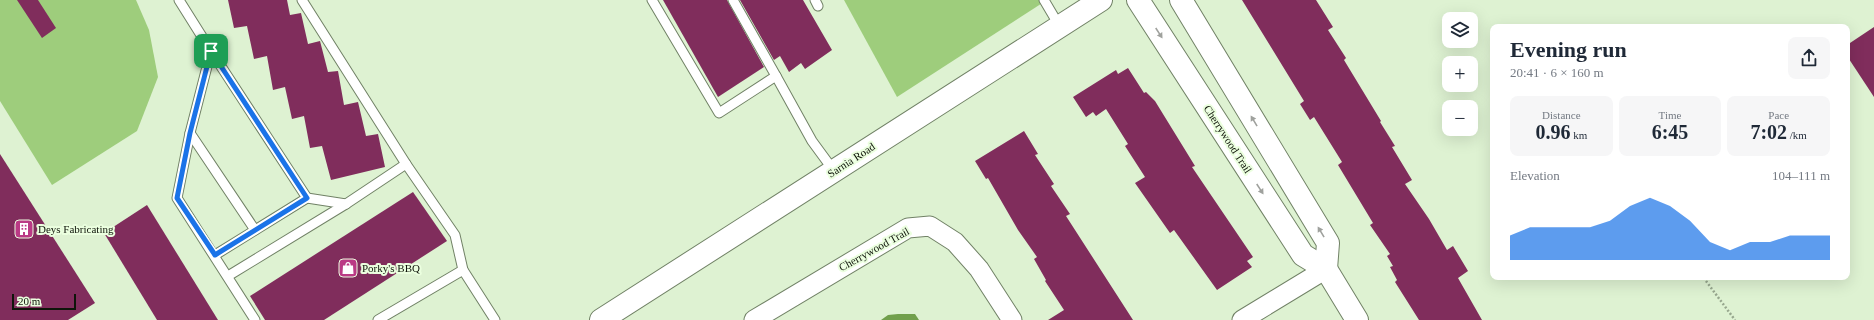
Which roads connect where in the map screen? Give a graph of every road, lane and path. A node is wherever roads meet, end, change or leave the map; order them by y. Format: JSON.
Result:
{"nodes":[{"id":1,"x":179,"y":0,"type":"edge"},
{"id":2,"x":302,"y":0,"type":"edge"},
{"id":3,"x":652,"y":0,"type":"edge"},
{"id":4,"x":733,"y":0,"type":"edge"},
{"id":5,"x":1044,"y":0,"type":"edge"},
{"id":6,"x":1102,"y":0,"type":"edge"},
{"id":7,"x":1138,"y":0,"type":"edge"},
{"id":8,"x":1181,"y":0,"type":"edge"},
{"id":9,"x":1060,"y":27,"type":"junction"},
{"id":10,"x":211,"y":51,"type":"junction"},
{"id":11,"x":776,"y":76,"type":"junction"},
{"id":12,"x":190,"y":133,"type":"junction"},
{"id":13,"x":406,"y":164,"type":"junction"},
{"id":14,"x":834,"y":171,"type":"junction"},
{"id":15,"x":307,"y":198,"type":"junction"},
{"id":16,"x":346,"y":204,"type":"junction"},
{"id":17,"x":255,"y":230,"type":"junction"},
{"id":18,"x":215,"y":255,"type":"junction"},
{"id":19,"x":1326,"y":269,"type":"junction"},
{"id":20,"x":463,"y":270,"type":"junction"},
{"id":21,"x":228,"y":276,"type":"junction"},
{"id":22,"x":1706,"y":281,"type":"dead end"},
{"id":23,"x":255,"y":320,"type":"edge"},
{"id":24,"x":378,"y":320,"type":"edge"},
{"id":25,"x":495,"y":320,"type":"edge"},
{"id":26,"x":601,"y":320,"type":"edge"},
{"id":27,"x":754,"y":320,"type":"edge"},
{"id":28,"x":1012,"y":320,"type":"edge"},
{"id":29,"x":1242,"y":320,"type":"edge"},
{"id":30,"x":1357,"y":320,"type":"edge"},
{"id":31,"x":1735,"y":320,"type":"edge"}],
"edges":[{"from":1,"to":10,"type":"lane"},
{"from":2,"to":13,"type":"lane"},
{"from":3,"to":11,"type":"lane"},
{"from":4,"to":11,"type":"lane"},
{"from":5,"to":9,"type":"lane"},
{"from":6,"to":9,"type":"street","name":"Sarnia Road"},
{"from":7,"to":19,"type":"street","name":"Cherrywood Trail","one_way":true},
{"from":19,"to":8,"type":"street","one_way":true},
{"from":9,"to":14,"type":"street","name":"Sarnia Road"},
{"from":10,"to":12,"type":"lane"},
{"from":10,"to":15,"type":"lane"},
{"from":11,"to":14,"type":"lane"},
{"from":12,"to":17,"type":"lane"},
{"from":12,"to":18,"type":"lane"},
{"from":13,"to":16,"type":"lane"},
{"from":13,"to":20,"type":"lane"},
{"from":14,"to":26,"type":"street","name":"Sarnia Road"},
{"from":15,"to":16,"type":"lane"},
{"from":15,"to":17,"type":"lane"},
{"from":16,"to":21,"type":"lane"},
{"from":17,"to":18,"type":"lane"},
{"from":18,"to":21,"type":"lane"},
{"from":19,"to":29,"type":"street"},
{"from":19,"to":30,"type":"street","name":"Cherrywood Trail"},
{"from":20,"to":24,"type":"lane"},
{"from":20,"to":25,"type":"lane"},
{"from":21,"to":23,"type":"lane"},
{"from":22,"to":31,"type":"path"},
{"from":27,"to":28,"type":"street","name":"Cherrywood Trail"}]}
